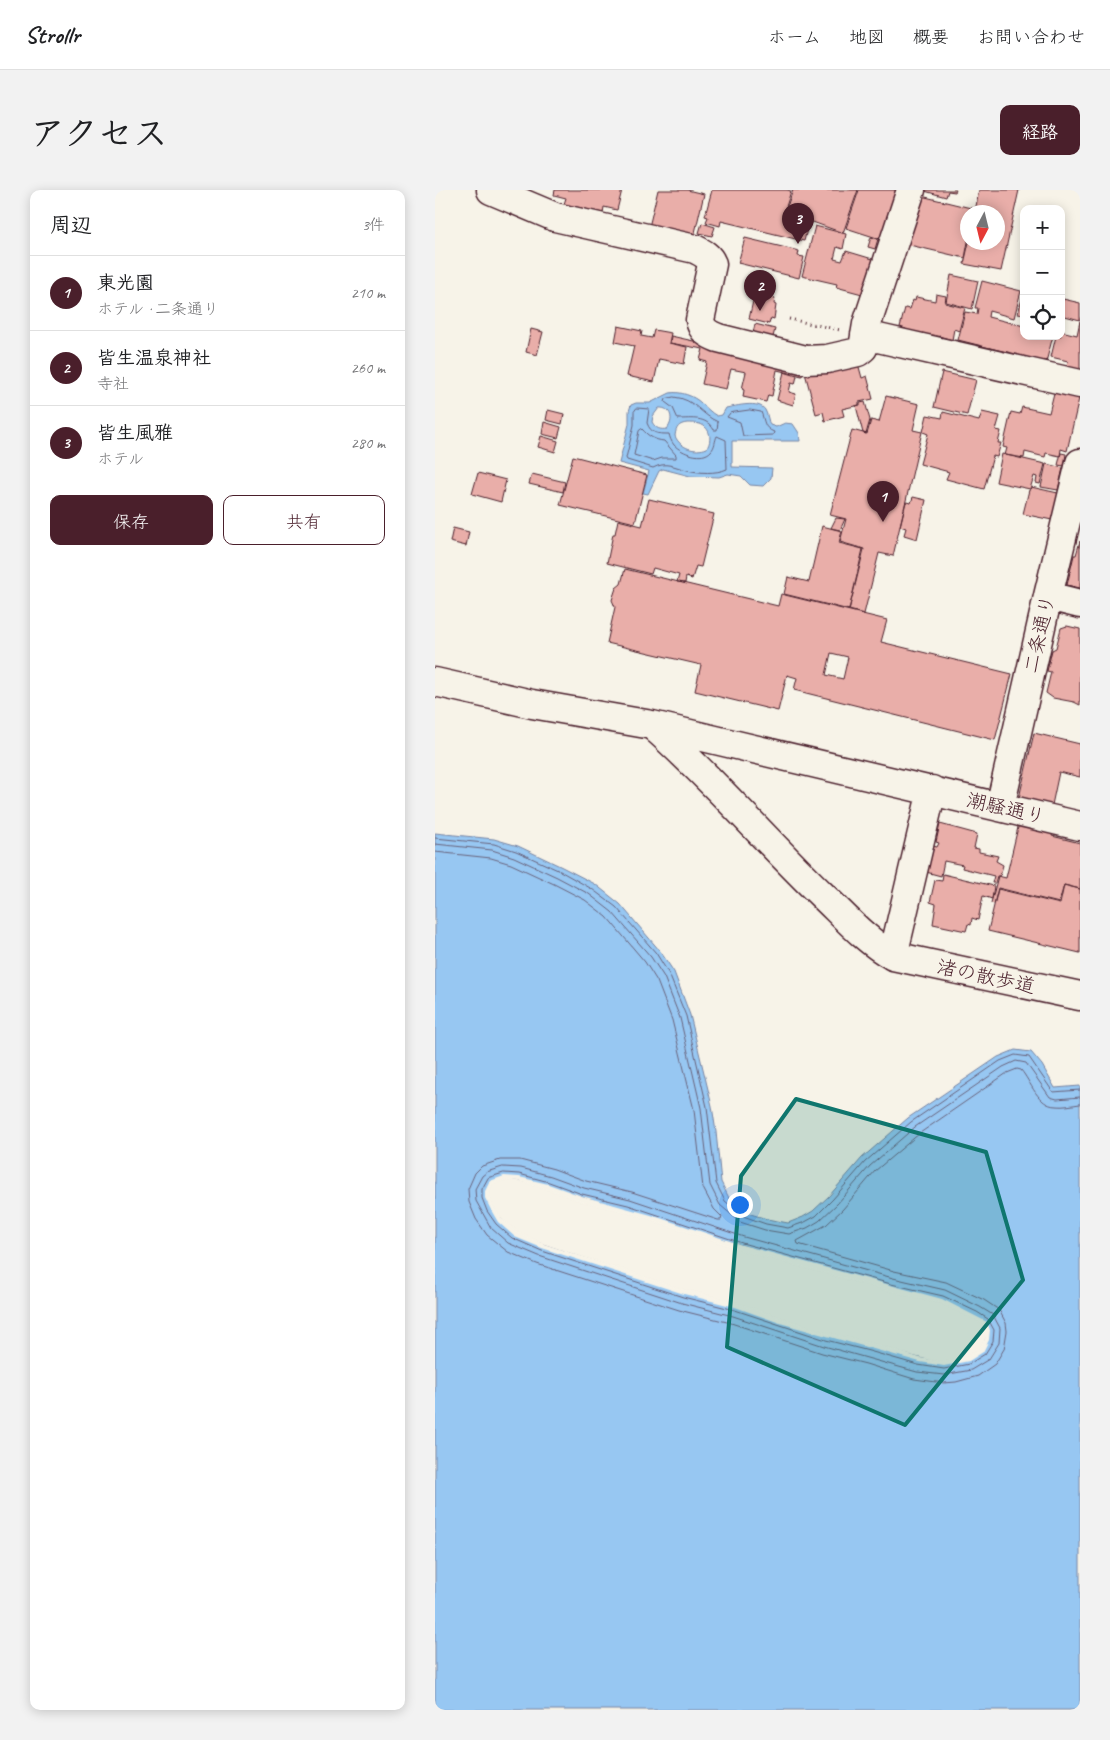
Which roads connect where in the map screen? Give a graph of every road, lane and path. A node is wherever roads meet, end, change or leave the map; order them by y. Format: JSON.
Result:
{"nodes":[{"id":1,"x":491,"y":190,"type":"edge"},
{"id":2,"x":911,"y":190,"type":"edge"},
{"id":3,"x":789,"y":319,"type":"dead end"},
{"id":4,"x":865,"y":335,"type":"junction"},
{"id":5,"x":1080,"y":384,"type":"edge"},
{"id":6,"x":1080,"y":463,"type":"edge"},
{"id":7,"x":1048,"y":596,"type":"junction"},
{"id":8,"x":1080,"y":604,"type":"edge"},
{"id":9,"x":435,"y":682,"type":"edge"},
{"id":10,"x":652,"y":726,"type":"junction"},
{"id":11,"x":932,"y":790,"type":"junction"},
{"id":12,"x":1000,"y":807,"type":"junction"},
{"id":13,"x":1080,"y":826,"type":"edge"},
{"id":14,"x":895,"y":947,"type":"junction"},
{"id":15,"x":1074,"y":986,"type":"edge"}],
"edges":[{"from":1,"to":4,"type":"street"},
{"from":2,"to":4,"type":"street"},
{"from":3,"to":4,"type":"path"},
{"from":4,"to":5,"type":"street"},
{"from":6,"to":7,"type":"street","name":"二条通り"},
{"from":7,"to":8,"type":"street"},
{"from":7,"to":12,"type":"street","name":"二条通り"},
{"from":9,"to":10,"type":"street","name":"潮騒通り"},
{"from":10,"to":11,"type":"street","name":"潮騒通り"},
{"from":10,"to":14,"type":"street","name":"渚の散歩道"},
{"from":11,"to":12,"type":"street","name":"潮騒通り"},
{"from":11,"to":14,"type":"street"},
{"from":12,"to":13,"type":"street","name":"潮騒通り"},
{"from":14,"to":15,"type":"street","name":"渚の散歩道"}]}
